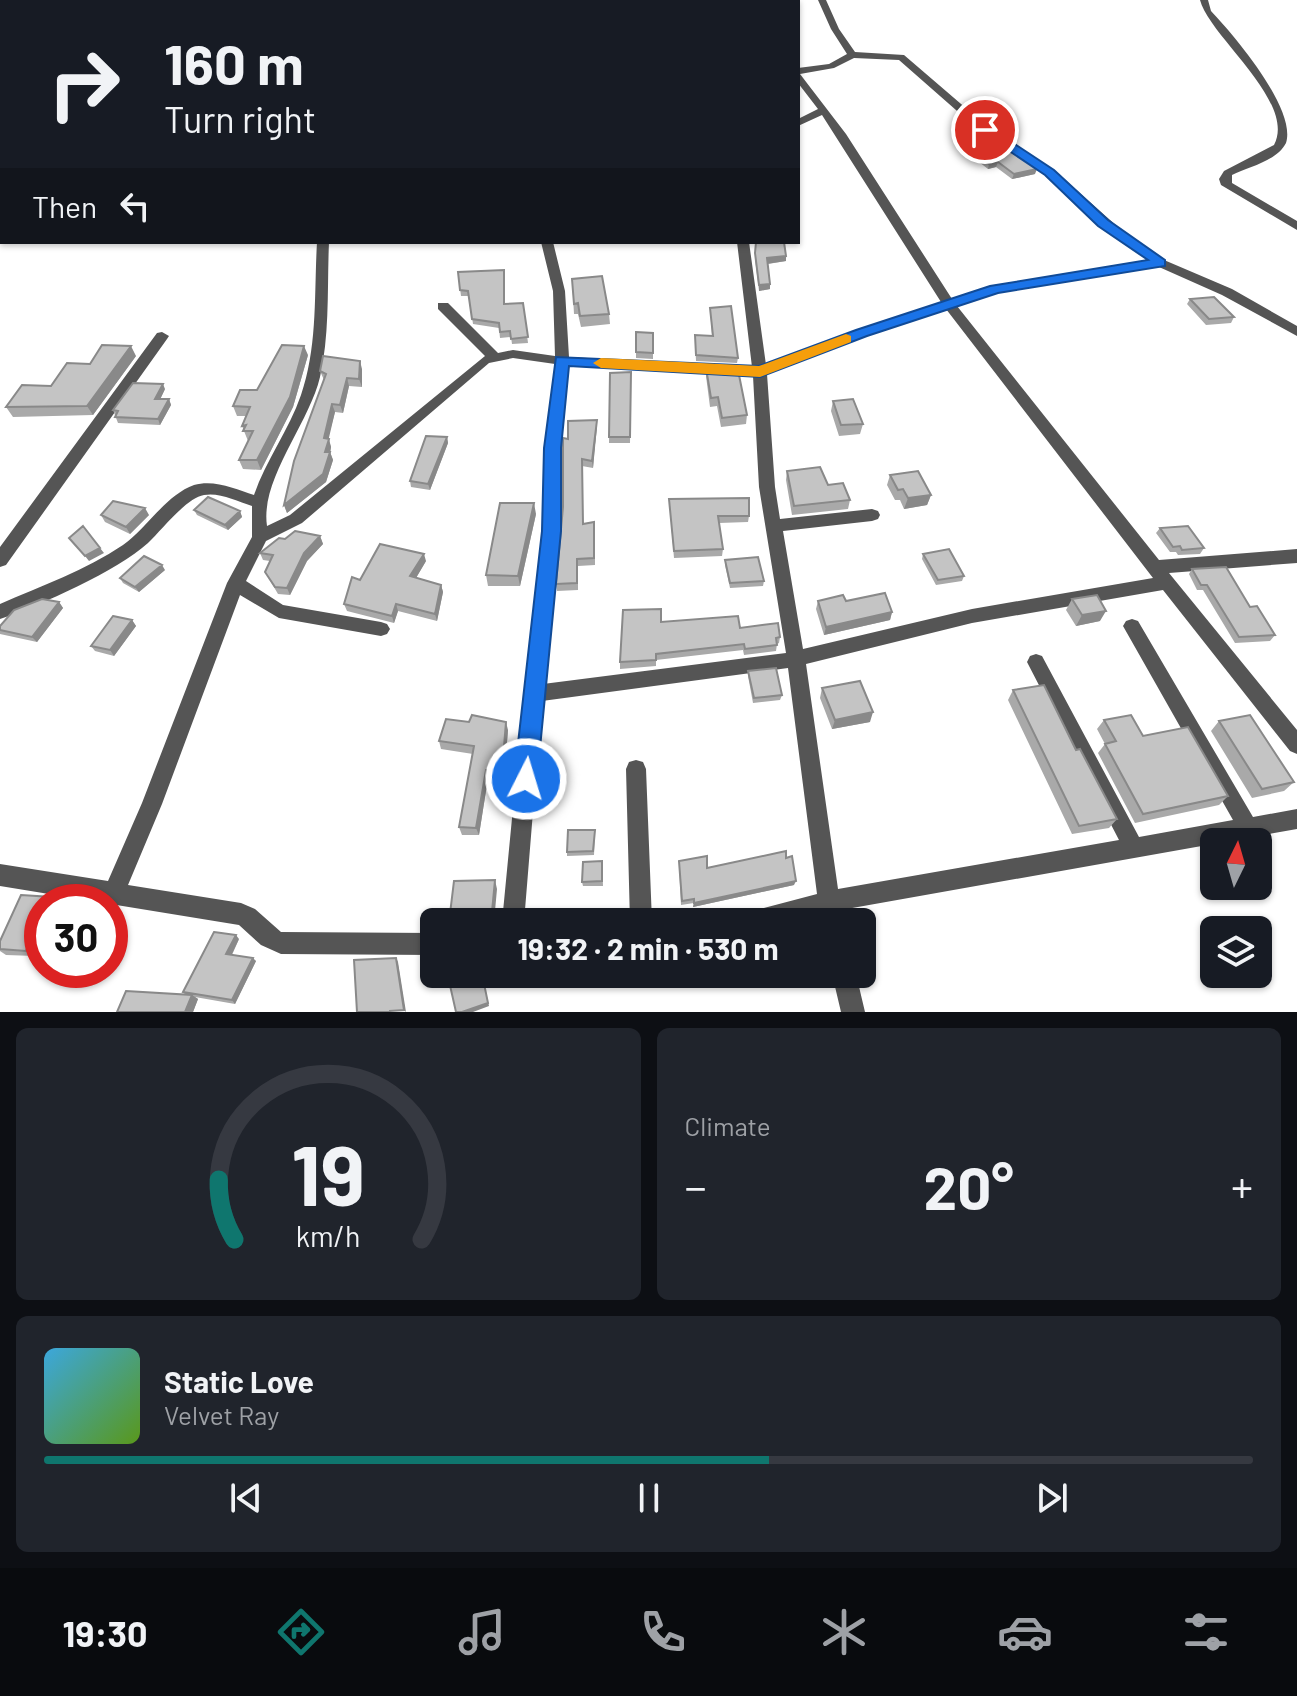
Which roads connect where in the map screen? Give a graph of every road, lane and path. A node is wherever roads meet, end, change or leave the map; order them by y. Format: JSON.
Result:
{"nodes":[{"id":1,"x":822,"y":0,"type":"edge"},
{"id":2,"x":1204,"y":0,"type":"edge"},
{"id":3,"x":852,"y":55,"type":"junction"},
{"id":4,"x":800,"y":74,"type":"edge"},
{"id":5,"x":800,"y":77,"type":"edge"},
{"id":6,"x":822,"y":111,"type":"junction"},
{"id":7,"x":800,"y":122,"type":"edge"},
{"id":8,"x":1297,"y":226,"type":"edge"},
{"id":9,"x":323,"y":244,"type":"edge"},
{"id":10,"x":547,"y":244,"type":"edge"},
{"id":11,"x":743,"y":244,"type":"edge"},
{"id":12,"x":1160,"y":263,"type":"junction"},
{"id":13,"x":948,"y":303,"type":"junction"},
{"id":14,"x":443,"y":306,"type":"dead end"},
{"id":15,"x":1297,"y":332,"type":"edge"},
{"id":16,"x":162,"y":336,"type":"dead end"},
{"id":17,"x":494,"y":357,"type":"junction"},
{"id":18,"x":562,"y":361,"type":"junction"},
{"id":19,"x":760,"y":372,"type":"junction"},
{"id":20,"x":258,"y":502,"type":"junction"},
{"id":21,"x":872,"y":515,"type":"dead end"},
{"id":22,"x":773,"y":526,"type":"junction"},
{"id":23,"x":260,"y":537,"type":"junction"},
{"id":24,"x":1297,"y":556,"type":"edge"},
{"id":25,"x":0,"y":560,"type":"edge"},
{"id":26,"x":1162,"y":574,"type":"junction"},
{"id":27,"x":236,"y":583,"type":"junction"},
{"id":28,"x":0,"y":612,"type":"edge"},
{"id":29,"x":1132,"y":626,"type":"dead end"},
{"id":30,"x":381,"y":629,"type":"dead end"},
{"id":31,"x":796,"y":659,"type":"junction"},
{"id":32,"x":1036,"y":662,"type":"dead end"},
{"id":33,"x":533,"y":694,"type":"junction"},
{"id":34,"x":1297,"y":745,"type":"edge"},
{"id":35,"x":636,"y":769,"type":"dead end"},
{"id":36,"x":1297,"y":819,"type":"edge"},
{"id":37,"x":1248,"y":827,"type":"junction"},
{"id":38,"x":1134,"y":848,"type":"junction"},
{"id":39,"x":0,"y":875,"type":"edge"},
{"id":40,"x":60,"y":884,"type":"edge"},
{"id":41,"x":117,"y":884,"type":"edge"},
{"id":42,"x":128,"y":894,"type":"edge"},
{"id":43,"x":514,"y":908,"type":"edge"},
{"id":44,"x":641,"y":908,"type":"edge"},
{"id":45,"x":829,"y":908,"type":"edge"},
{"id":46,"x":849,"y":908,"type":"edge"},
{"id":47,"x":420,"y":944,"type":"edge"},
{"id":48,"x":847,"y":988,"type":"edge"},
{"id":49,"x":853,"y":1012,"type":"edge"}],
"edges":[{"from":1,"to":3,"type":"street"},
{"from":2,"to":8,"type":"street"},
{"from":3,"to":4,"type":"street"},
{"from":3,"to":12,"type":"street"},
{"from":5,"to":6,"type":"street"},
{"from":6,"to":7,"type":"street"},
{"from":6,"to":13,"type":"street"},
{"from":9,"to":20,"type":"street"},
{"from":10,"to":18,"type":"street"},
{"from":11,"to":19,"type":"street"},
{"from":12,"to":13,"type":"street"},
{"from":12,"to":15,"type":"street"},
{"from":13,"to":19,"type":"street"},
{"from":13,"to":26,"type":"street"},
{"from":14,"to":17,"type":"street"},
{"from":16,"to":25,"type":"street"},
{"from":17,"to":18,"type":"street"},
{"from":17,"to":23,"type":"street"},
{"from":18,"to":19,"type":"street"},
{"from":18,"to":33,"type":"street"},
{"from":19,"to":22,"type":"street"},
{"from":20,"to":23,"type":"street"},
{"from":20,"to":28,"type":"street"},
{"from":21,"to":22,"type":"street"},
{"from":22,"to":31,"type":"street"},
{"from":23,"to":27,"type":"street"},
{"from":24,"to":26,"type":"street"},
{"from":26,"to":31,"type":"street"},
{"from":26,"to":34,"type":"street"},
{"from":27,"to":30,"type":"street"},
{"from":27,"to":41,"type":"street"},
{"from":29,"to":37,"type":"street"},
{"from":31,"to":33,"type":"street"},
{"from":31,"to":45,"type":"street"},
{"from":32,"to":38,"type":"street"},
{"from":33,"to":43,"type":"street"},
{"from":35,"to":44,"type":"street"},
{"from":36,"to":37,"type":"street"},
{"from":37,"to":38,"type":"street"},
{"from":38,"to":46,"type":"street"},
{"from":39,"to":40,"type":"street"},
{"from":42,"to":47,"type":"street"},
{"from":48,"to":49,"type":"street"}]}
